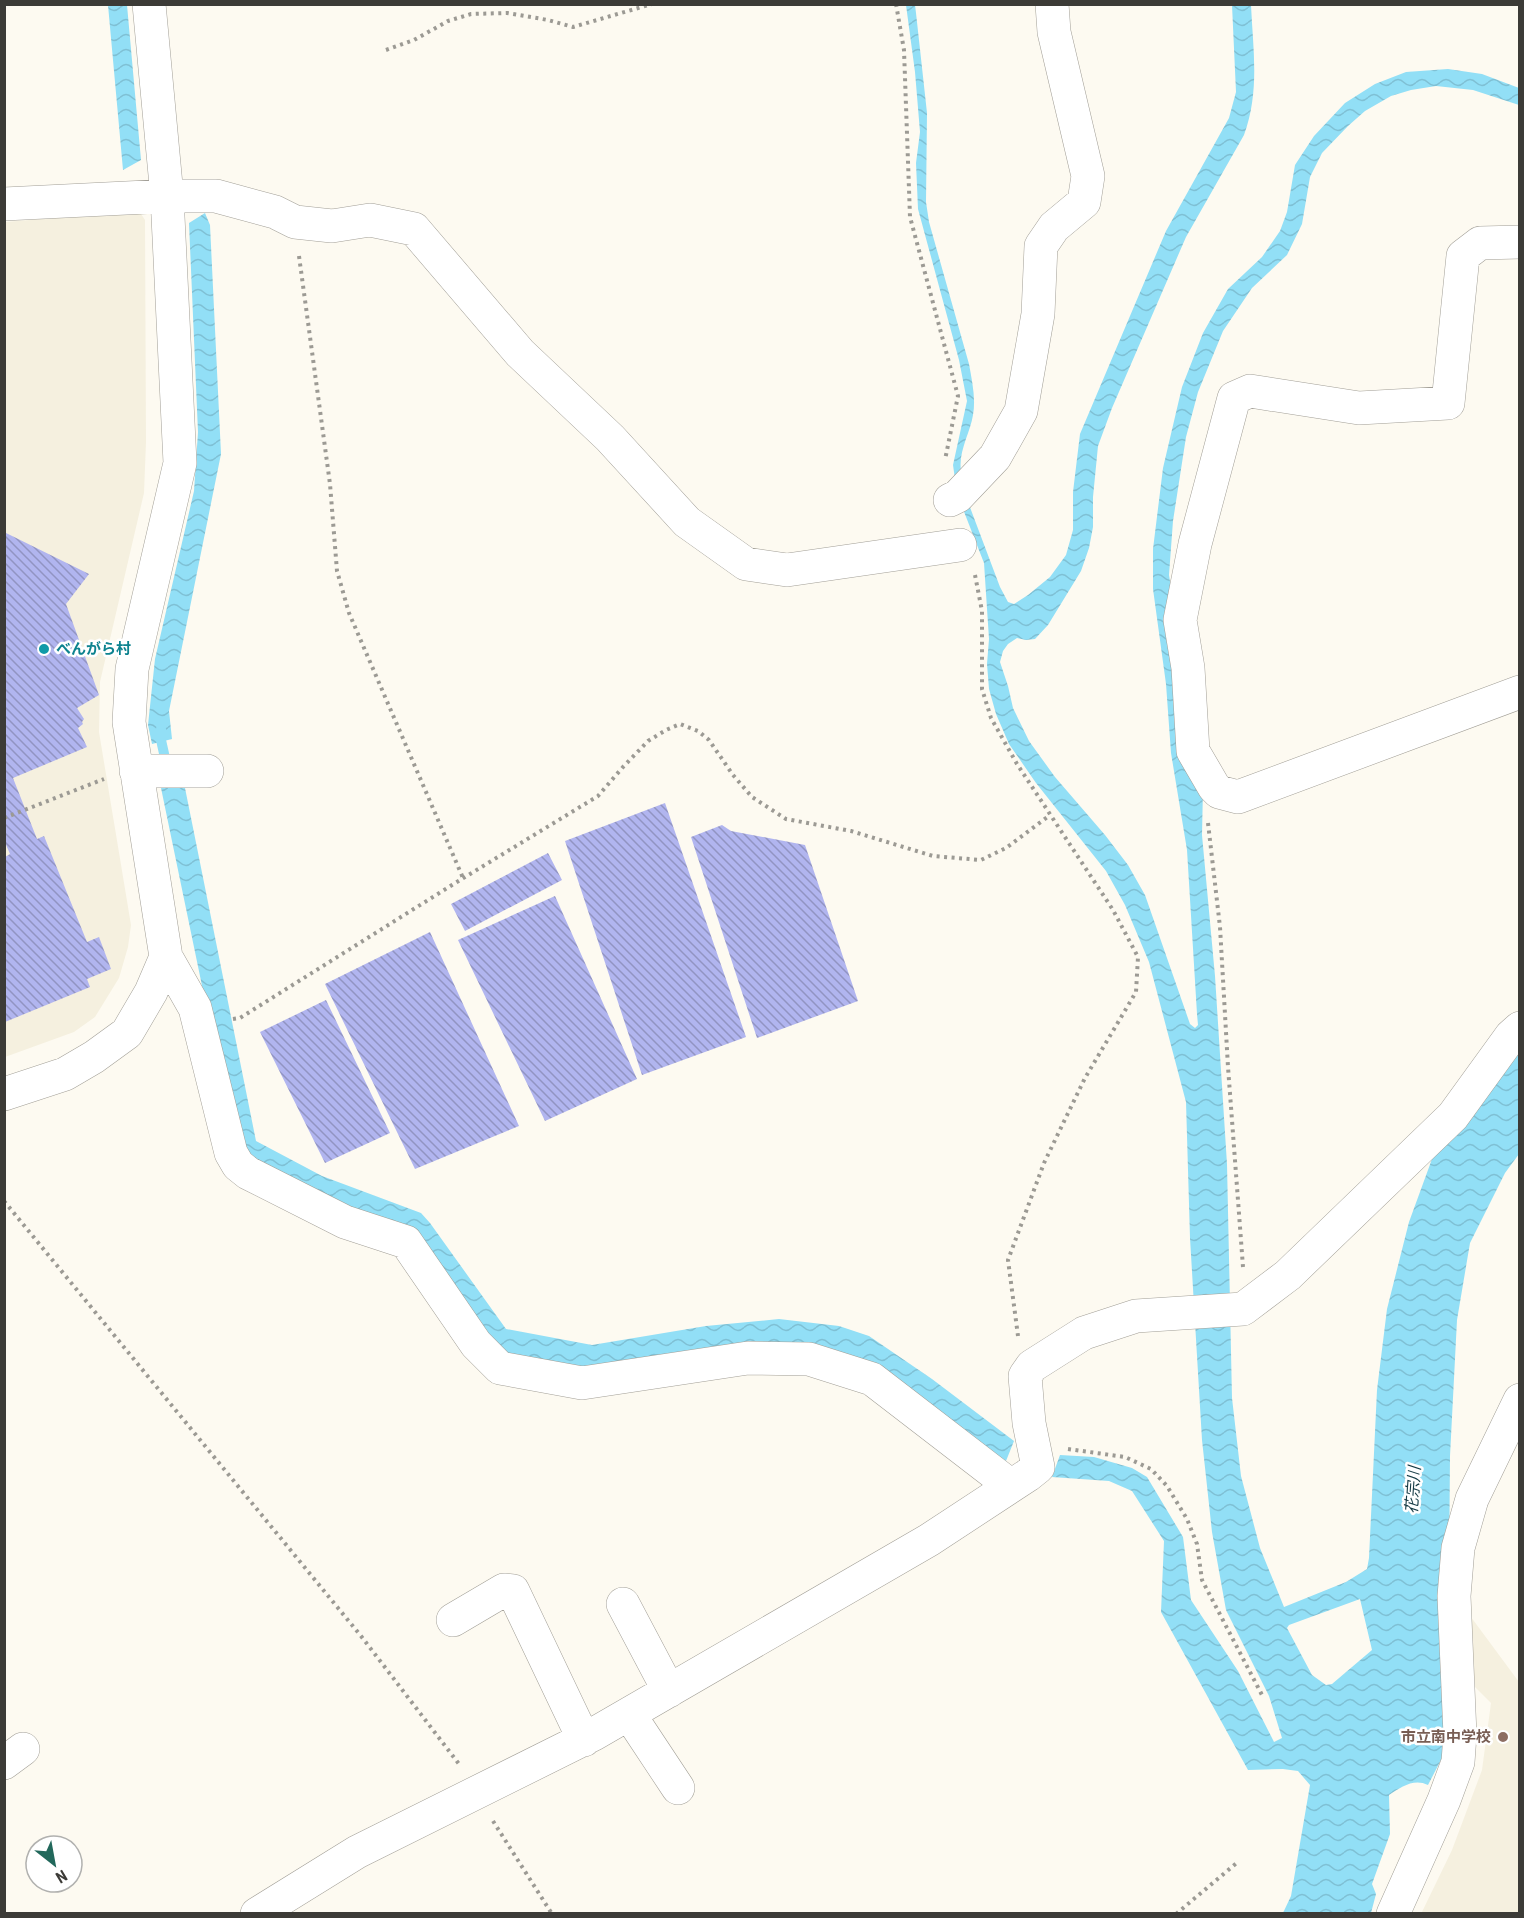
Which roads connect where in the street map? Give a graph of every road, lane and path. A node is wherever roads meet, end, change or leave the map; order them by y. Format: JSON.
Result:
{"nodes":[{"id":1,"x":149,"y":4,"type":"edge"},
{"id":2,"x":652,"y":4,"type":"edge"},
{"id":3,"x":896,"y":4,"type":"edge"},
{"id":4,"x":1052,"y":4,"type":"edge"},
{"id":5,"x":386,"y":50,"type":"dead end"},
{"id":6,"x":166,"y":196,"type":"junction"},
{"id":7,"x":4,"y":204,"type":"edge"},
{"id":8,"x":295,"y":222,"type":"junction"},
{"id":9,"x":1520,"y":242,"type":"edge"},
{"id":10,"x":950,"y":500,"type":"joint"},
{"id":11,"x":960,"y":545,"type":"joint"},
{"id":12,"x":1520,"y":692,"type":"edge"},
{"id":13,"x":207,"y":771,"type":"dead end"},
{"id":14,"x":125,"y":773,"type":"junction"},
{"id":15,"x":1214,"y":787,"type":"junction"},
{"id":16,"x":1050,"y":815,"type":"junction"},
{"id":17,"x":4,"y":818,"type":"edge"},
{"id":18,"x":463,"y":878,"type":"junction"},
{"id":19,"x":166,"y":957,"type":"junction"},
{"id":20,"x":240,"y":1018,"type":"dead end"},
{"id":21,"x":1520,"y":1028,"type":"edge"},
{"id":22,"x":4,"y":1094,"type":"edge"},
{"id":23,"x":4,"y":1201,"type":"edge"},
{"id":24,"x":1243,"y":1309,"type":"junction"},
{"id":25,"x":1025,"y":1376,"type":"junction"},
{"id":26,"x":1520,"y":1400,"type":"edge"},
{"id":27,"x":1034,"y":1448,"type":"junction"},
{"id":28,"x":1011,"y":1486,"type":"junction"},
{"id":29,"x":622,"y":1604,"type":"dead end"},
{"id":30,"x":453,"y":1620,"type":"dead end"},
{"id":31,"x":669,"y":1691,"type":"junction"},
{"id":32,"x":1262,"y":1695,"type":"dead end"},
{"id":33,"x":629,"y":1714,"type":"junction"},
{"id":34,"x":584,"y":1740,"type":"junction"},
{"id":35,"x":678,"y":1788,"type":"dead end"},
{"id":36,"x":477,"y":1792,"type":"junction"},
{"id":37,"x":1239,"y":1861,"type":"dead end"},
{"id":38,"x":257,"y":1914,"type":"edge"},
{"id":39,"x":552,"y":1914,"type":"edge"},
{"id":40,"x":1176,"y":1914,"type":"edge"},
{"id":41,"x":1393,"y":1914,"type":"edge"}],
"edges":[{"from":1,"to":6,"type":"street"},
{"from":2,"to":5,"type":"path"},
{"from":3,"to":10,"type":"path"},
{"from":4,"to":10,"type":"street"},
{"from":6,"to":7,"type":"street"},
{"from":6,"to":8,"type":"street"},
{"from":6,"to":14,"type":"street"},
{"from":8,"to":11,"type":"street"},
{"from":8,"to":18,"type":"path"},
{"from":9,"to":15,"type":"street"},
{"from":11,"to":16,"type":"path"},
{"from":12,"to":15,"type":"street"},
{"from":13,"to":14,"type":"street"},
{"from":14,"to":17,"type":"path"},
{"from":14,"to":19,"type":"street"},
{"from":15,"to":24,"type":"path"},
{"from":16,"to":18,"type":"path"},
{"from":16,"to":25,"type":"path"},
{"from":18,"to":20,"type":"path"},
{"from":19,"to":22,"type":"street"},
{"from":19,"to":28,"type":"street"},
{"from":21,"to":24,"type":"street"},
{"from":23,"to":36,"type":"path"},
{"from":24,"to":25,"type":"street"},
{"from":25,"to":27,"type":"street"},
{"from":26,"to":41,"type":"street"},
{"from":27,"to":28,"type":"street"},
{"from":27,"to":32,"type":"path"},
{"from":28,"to":31,"type":"street"},
{"from":29,"to":31,"type":"street"},
{"from":30,"to":34,"type":"street"},
{"from":31,"to":33,"type":"street"},
{"from":33,"to":34,"type":"street"},
{"from":33,"to":35,"type":"street"},
{"from":34,"to":36,"type":"street"},
{"from":36,"to":38,"type":"street"},
{"from":36,"to":39,"type":"path"},
{"from":37,"to":40,"type":"path"}]}
